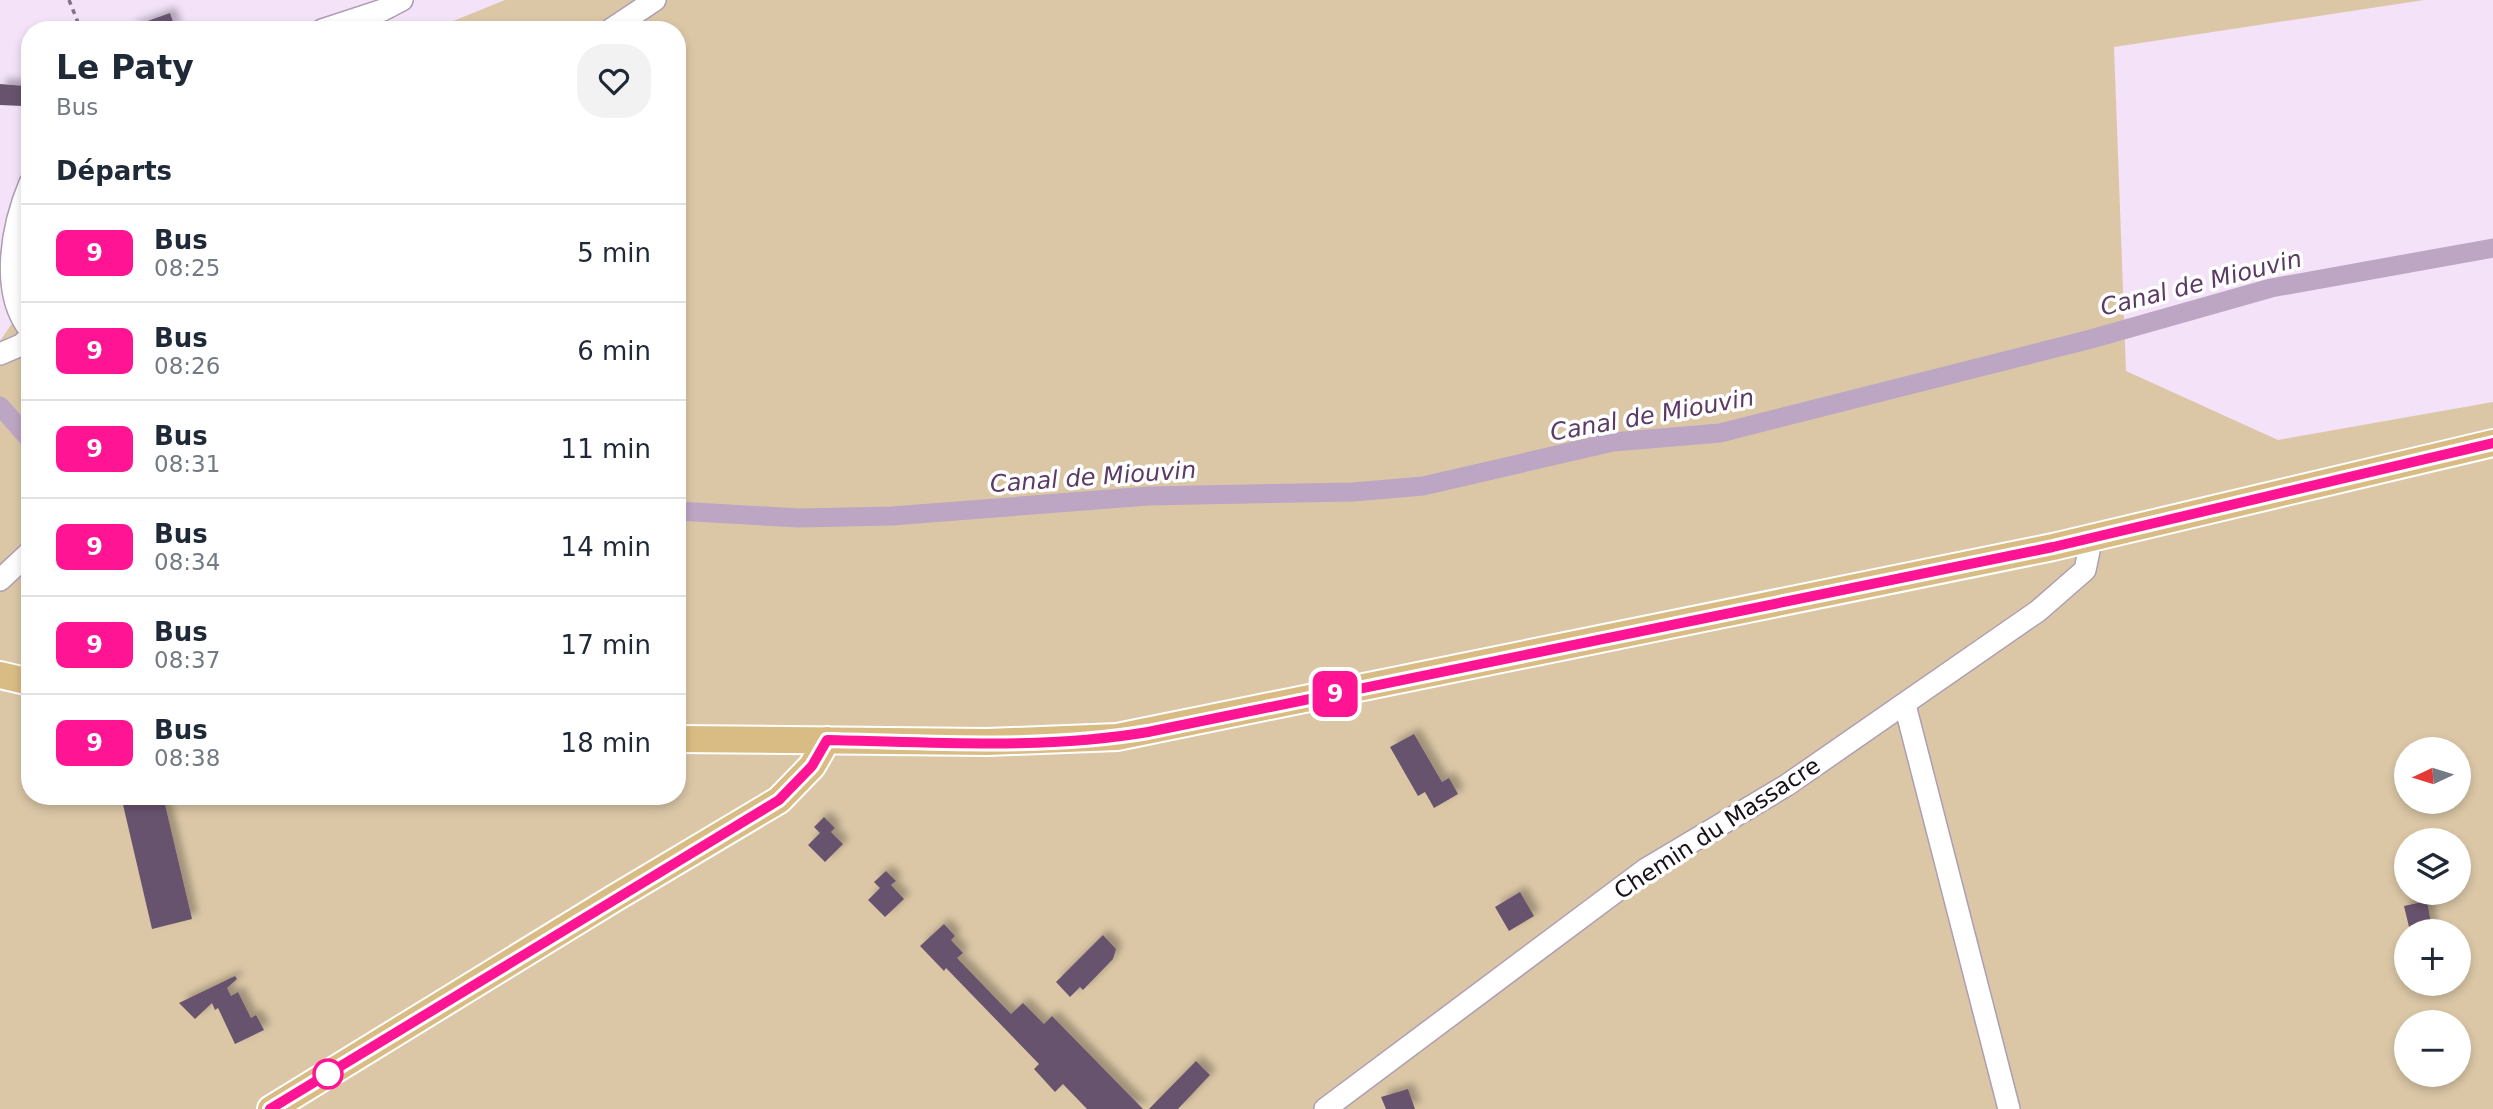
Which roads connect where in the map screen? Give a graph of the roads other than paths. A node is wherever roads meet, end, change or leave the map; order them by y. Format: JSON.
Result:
{"nodes":[{"id":1,"x":402,"y":0,"type":"edge"},
{"id":2,"x":655,"y":0,"type":"edge"},
{"id":3,"x":349,"y":21,"type":"edge"},
{"id":4,"x":624,"y":21,"type":"edge"},
{"id":5,"x":21,"y":208,"type":"edge"},
{"id":6,"x":21,"y":323,"type":"edge"},
{"id":7,"x":21,"y":345,"type":"edge"},
{"id":8,"x":0,"y":354,"type":"edge"},
{"id":9,"x":2493,"y":443,"type":"edge"},
{"id":10,"x":2087,"y":539,"type":"junction"},
{"id":11,"x":21,"y":560,"type":"edge"},
{"id":12,"x":0,"y":580,"type":"edge"},
{"id":13,"x":0,"y":675,"type":"edge"},
{"id":14,"x":21,"y":680,"type":"edge"},
{"id":15,"x":1905,"y":705,"type":"junction"},
{"id":16,"x":686,"y":738,"type":"edge"},
{"id":17,"x":827,"y":740,"type":"junction"},
{"id":18,"x":272,"y":1109,"type":"edge"},
{"id":19,"x":1325,"y":1109,"type":"edge"},
{"id":20,"x":2009,"y":1109,"type":"edge"}],
"edges":[{"from":1,"to":3,"type":"street"},
{"from":2,"to":4,"type":"street"},
{"from":5,"to":6,"type":"street"},
{"from":7,"to":8,"type":"street"},
{"from":9,"to":10,"type":"main road"},
{"from":10,"to":15,"type":"street","name":"Chemin du Massacre"},
{"from":10,"to":17,"type":"main road"},
{"from":11,"to":12,"type":"street"},
{"from":13,"to":14,"type":"main road"},
{"from":15,"to":19,"type":"street","name":"Chemin du Massacre"},
{"from":15,"to":20,"type":"street"},
{"from":16,"to":17,"type":"main road"},
{"from":17,"to":18,"type":"main road"}]}
